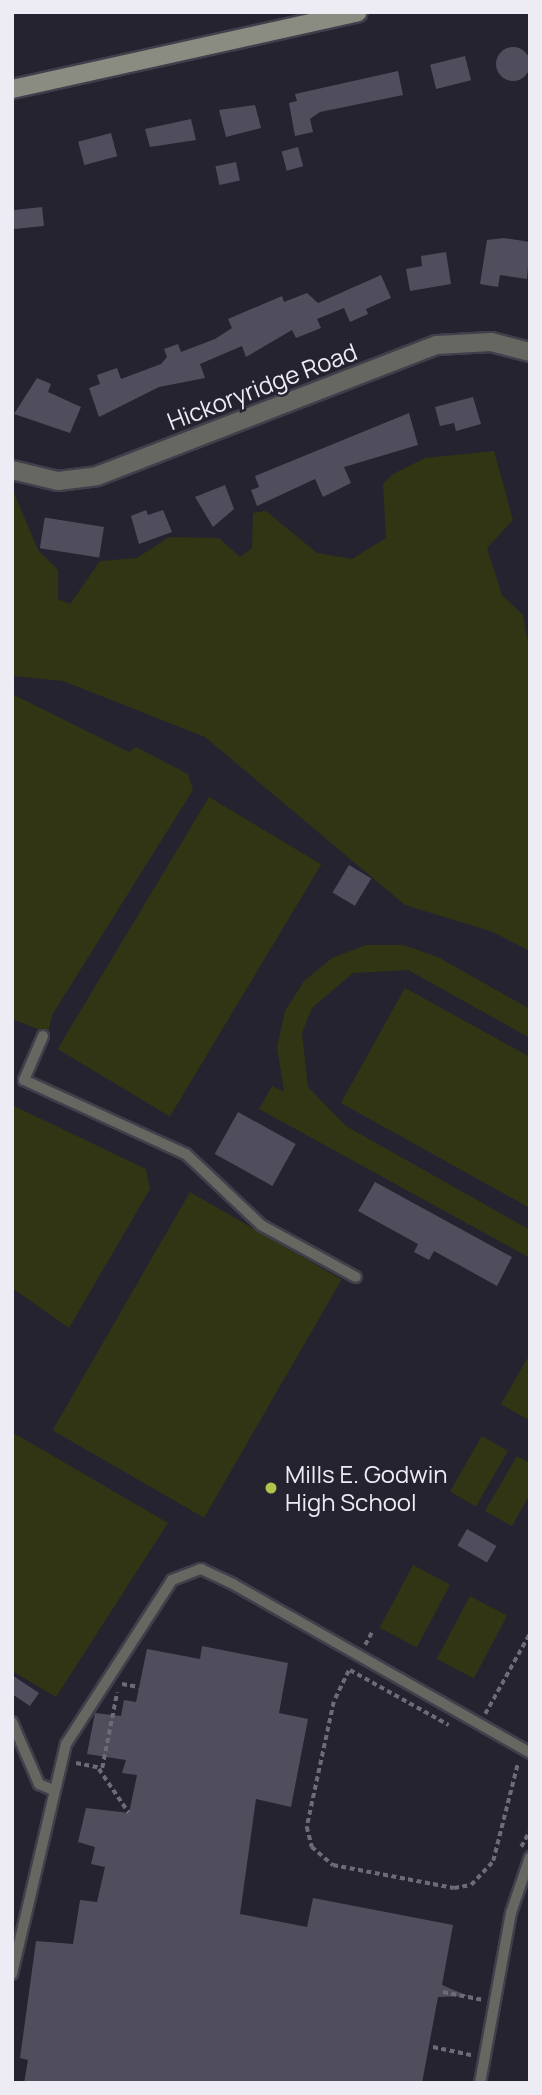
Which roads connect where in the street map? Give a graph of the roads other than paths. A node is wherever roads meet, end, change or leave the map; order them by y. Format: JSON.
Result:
{"nodes":[{"id":1,"x":358,"y":12,"type":"edge"},
{"id":2,"x":12,"y":89,"type":"edge"},
{"id":3,"x":530,"y":352,"type":"edge"},
{"id":4,"x":12,"y":470,"type":"edge"},
{"id":5,"x":43,"y":1036,"type":"dead end"},
{"id":6,"x":356,"y":1276,"type":"dead end"},
{"id":7,"x":12,"y":1722,"type":"edge"},
{"id":8,"x":530,"y":1753,"type":"edge"},
{"id":9,"x":51,"y":1789,"type":"junction"},
{"id":10,"x":530,"y":1857,"type":"edge"},
{"id":11,"x":12,"y":1975,"type":"edge"},
{"id":12,"x":480,"y":2083,"type":"edge"}],
"edges":[{"from":1,"to":2,"type":"street"},
{"from":3,"to":4,"type":"street","name":"Hickoryridge Road"},
{"from":5,"to":6,"type":"lane"},
{"from":7,"to":9,"type":"lane"},
{"from":8,"to":9,"type":"lane"},
{"from":9,"to":11,"type":"lane"},
{"from":10,"to":12,"type":"lane"}]}
